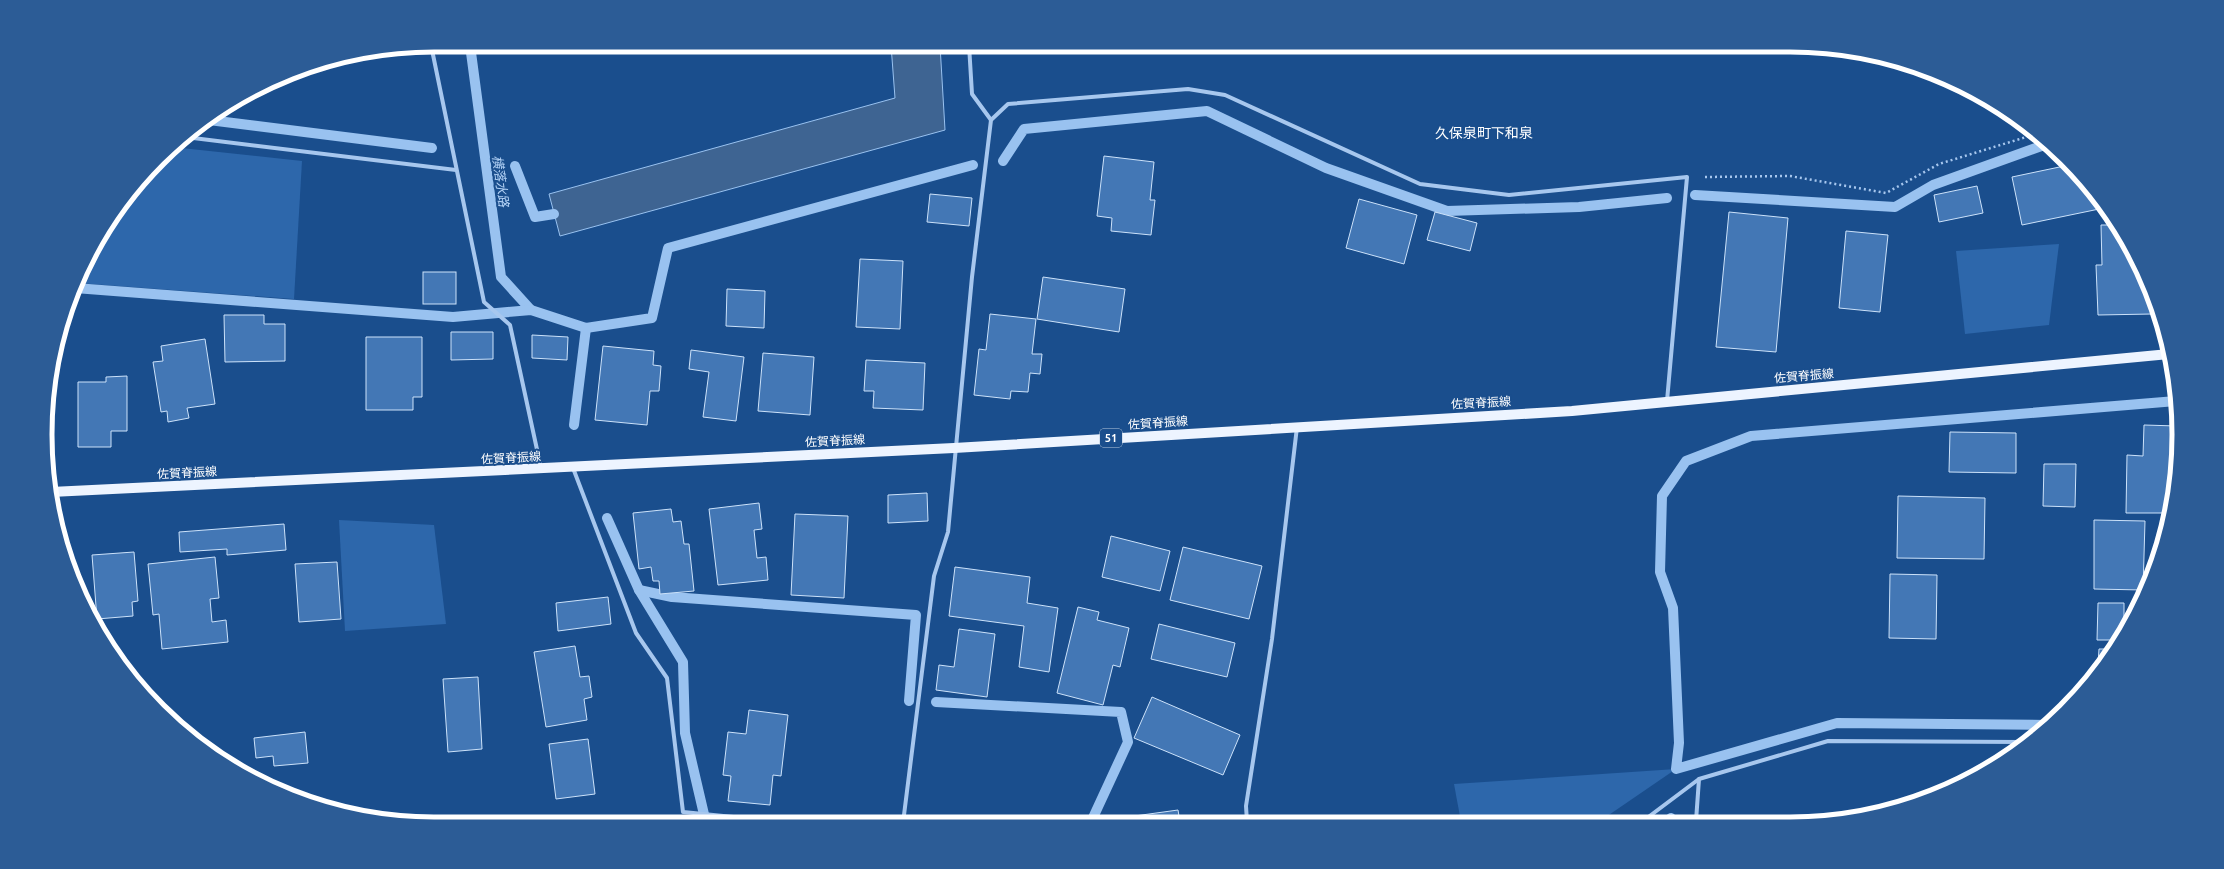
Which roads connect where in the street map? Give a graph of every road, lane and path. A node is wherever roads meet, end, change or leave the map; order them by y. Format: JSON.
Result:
{"nodes":[{"id":1,"x":432,"y":52,"type":"edge"},
{"id":2,"x":969,"y":52,"type":"edge"},
{"id":3,"x":991,"y":120,"type":"junction"},
{"id":4,"x":2029,"y":136,"type":"edge"},
{"id":5,"x":194,"y":137,"type":"edge"},
{"id":6,"x":456,"y":170,"type":"junction"},
{"id":7,"x":1687,"y":177,"type":"junction"},
{"id":8,"x":2164,"y":355,"type":"edge"},
{"id":9,"x":1667,"y":402,"type":"junction"},
{"id":10,"x":1297,"y":427,"type":"junction"},
{"id":11,"x":954,"y":448,"type":"junction"},
{"id":12,"x":573,"y":468,"type":"junction"},
{"id":13,"x":541,"y":469,"type":"junction"},
{"id":14,"x":56,"y":492,"type":"edge"},
{"id":15,"x":2017,"y":742,"type":"edge"},
{"id":16,"x":1699,"y":779,"type":"junction"},
{"id":17,"x":736,"y":817,"type":"edge"},
{"id":18,"x":904,"y":817,"type":"edge"},
{"id":19,"x":1247,"y":817,"type":"edge"},
{"id":20,"x":1648,"y":817,"type":"edge"},
{"id":21,"x":1696,"y":817,"type":"edge"}],
"edges":[{"from":1,"to":6,"type":"street"},
{"from":2,"to":3,"type":"street"},
{"from":3,"to":7,"type":"street"},
{"from":3,"to":11,"type":"street"},
{"from":4,"to":7,"type":"path"},
{"from":5,"to":6,"type":"street"},
{"from":6,"to":13,"type":"street"},
{"from":7,"to":9,"type":"street"},
{"from":8,"to":9,"type":"main road","name":"佐賀脊振線","number":"51"},
{"from":9,"to":10,"type":"main road","name":"佐賀脊振線","number":"51"},
{"from":10,"to":11,"type":"main road","name":"佐賀脊振線","number":"51"},
{"from":10,"to":19,"type":"street"},
{"from":11,"to":12,"type":"main road","name":"佐賀脊振線","number":"51"},
{"from":11,"to":18,"type":"street"},
{"from":12,"to":13,"type":"main road","name":"佐賀脊振線","number":"51"},
{"from":12,"to":17,"type":"street"},
{"from":13,"to":14,"type":"main road","name":"佐賀脊振線","number":"51"},
{"from":15,"to":16,"type":"street"},
{"from":16,"to":20,"type":"street"},
{"from":16,"to":21,"type":"street"}]}
